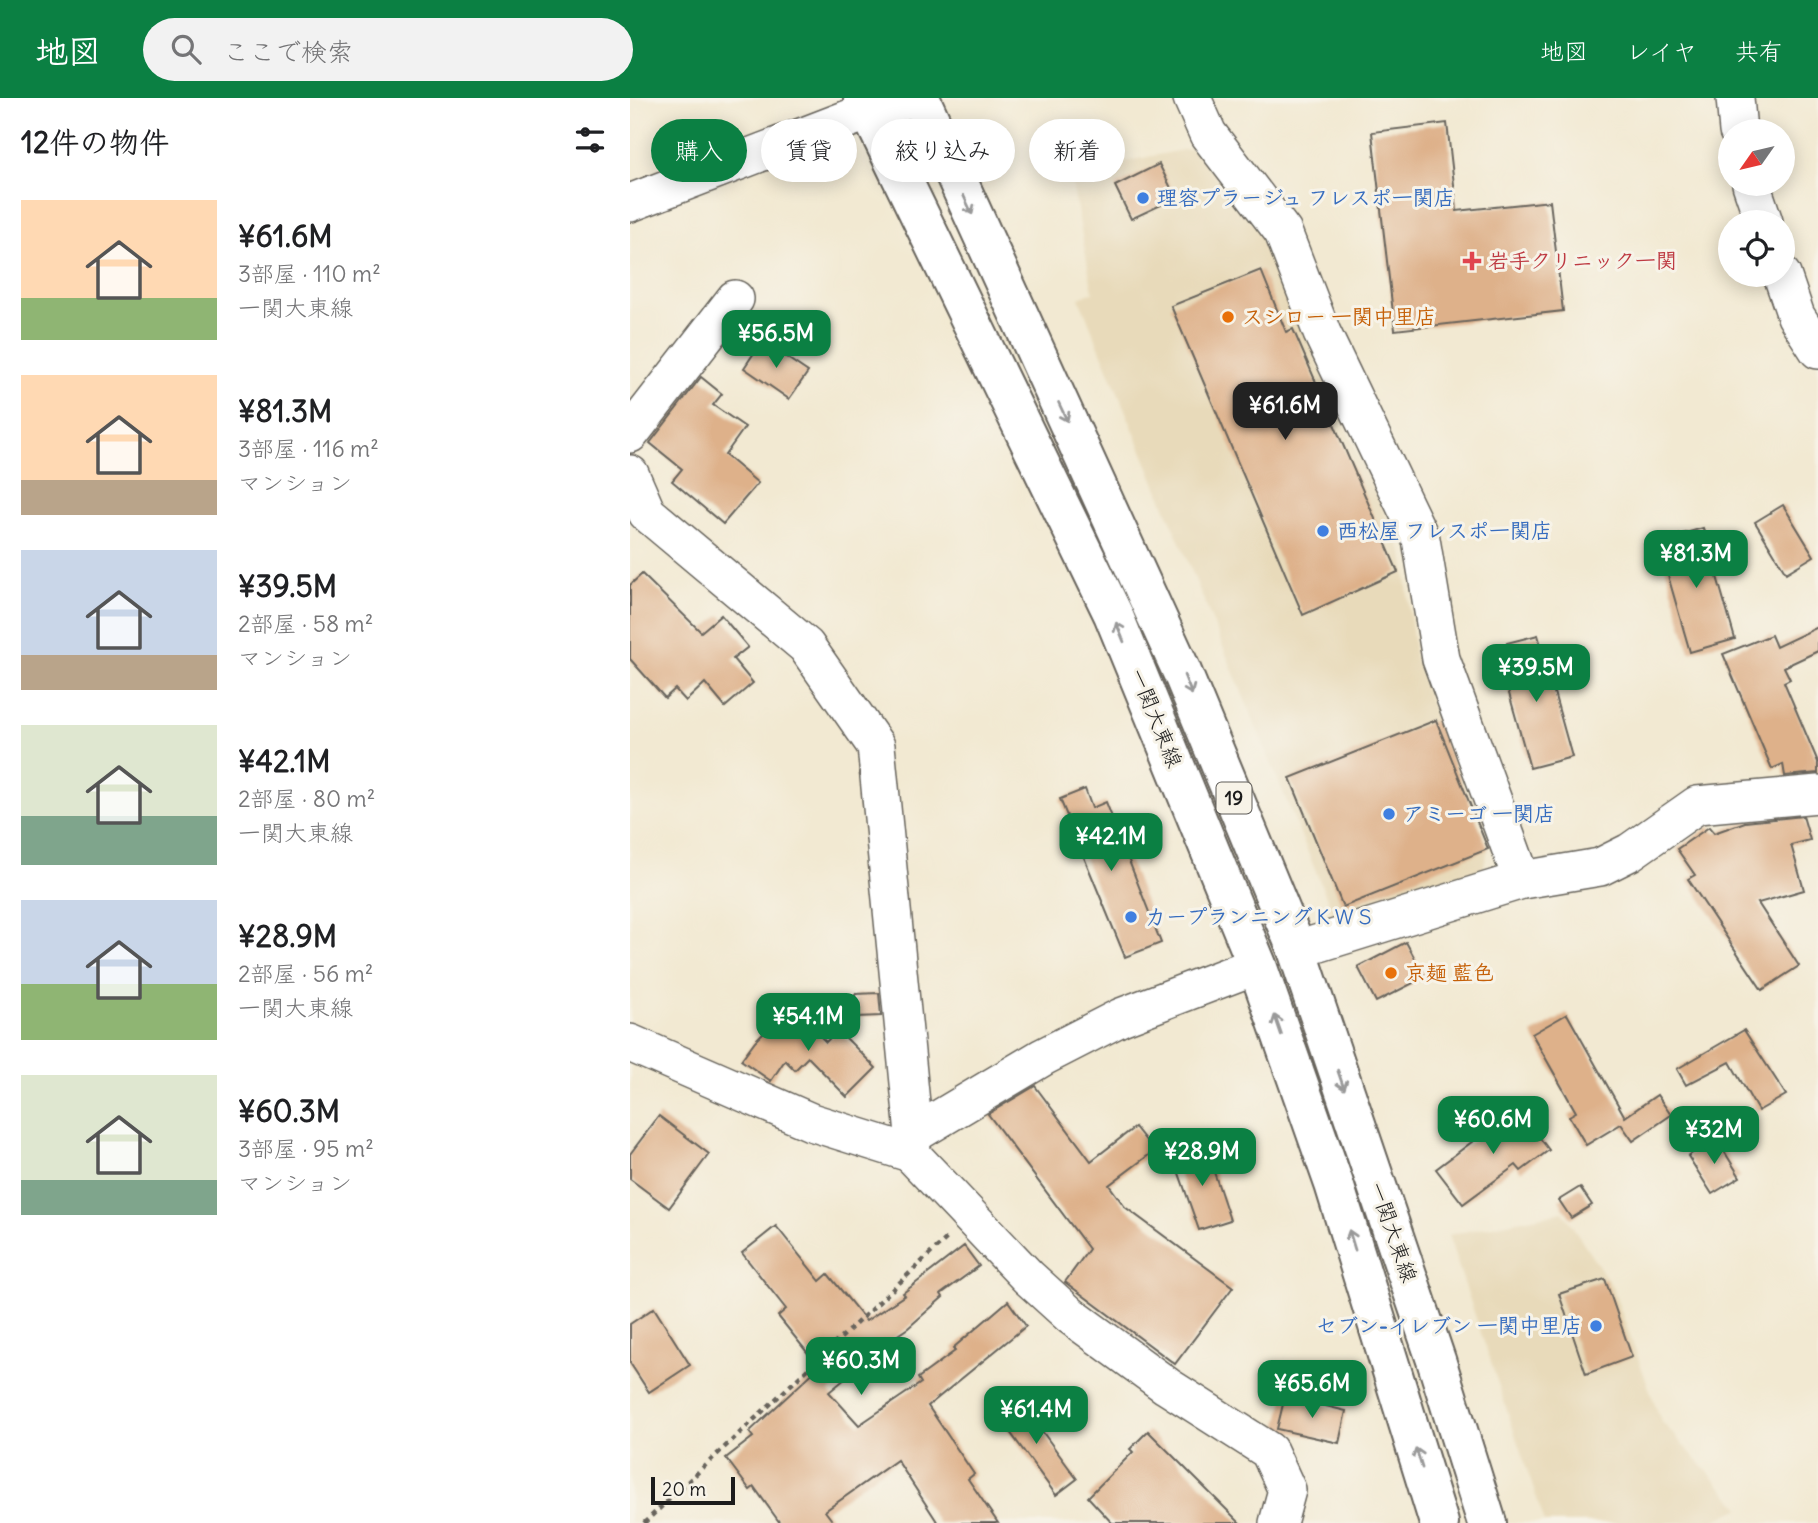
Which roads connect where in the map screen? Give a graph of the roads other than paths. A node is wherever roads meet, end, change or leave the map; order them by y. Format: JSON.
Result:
{"nodes":[{"id":1,"x":912,"y":98,"type":"edge"},
{"id":2,"x":920,"y":98,"type":"edge"},
{"id":3,"x":1192,"y":98,"type":"edge"},
{"id":4,"x":1735,"y":98,"type":"edge"},
{"id":5,"x":866,"y":104,"type":"edge"},
{"id":6,"x":1737,"y":119,"type":"edge"},
{"id":7,"x":630,"y":202,"type":"edge"},
{"id":8,"x":1786,"y":287,"type":"edge"},
{"id":9,"x":735,"y":299,"type":"dead end"},
{"id":10,"x":1818,"y":350,"type":"edge"},
{"id":11,"x":630,"y":433,"type":"edge"},
{"id":12,"x":630,"y":474,"type":"edge"},
{"id":13,"x":1818,"y":794,"type":"edge"},
{"id":14,"x":1522,"y":880,"type":"junction"},
{"id":15,"x":1297,"y":950,"type":"junction"},
{"id":16,"x":1257,"y":965,"type":"junction"},
{"id":17,"x":630,"y":1043,"type":"edge"},
{"id":18,"x":912,"y":1144,"type":"junction"},
{"id":19,"x":1278,"y":1523,"type":"edge"},
{"id":20,"x":1439,"y":1523,"type":"edge"},
{"id":21,"x":1487,"y":1523,"type":"edge"}],
"edges":[{"from":1,"to":5,"type":"street"},
{"from":2,"to":15,"type":"main road","name":"一関大東線","number":"19","one_way":true},
{"from":3,"to":14,"type":"street"},
{"from":4,"to":6,"type":"street"},
{"from":5,"to":7,"type":"street"},
{"from":16,"to":5,"type":"main road","name":"一関大東線","number":"19","one_way":true},
{"from":8,"to":10,"type":"street"},
{"from":9,"to":11,"type":"street"},
{"from":12,"to":18,"type":"street"},
{"from":13,"to":14,"type":"street"},
{"from":14,"to":15,"type":"street"},
{"from":15,"to":21,"type":"main road","name":"一関大東線","number":"19","one_way":true},
{"from":16,"to":18,"type":"street"},
{"from":20,"to":16,"type":"main road","name":"一関大東線","number":"19","one_way":true},
{"from":17,"to":18,"type":"street"},
{"from":18,"to":19,"type":"street"}]}
